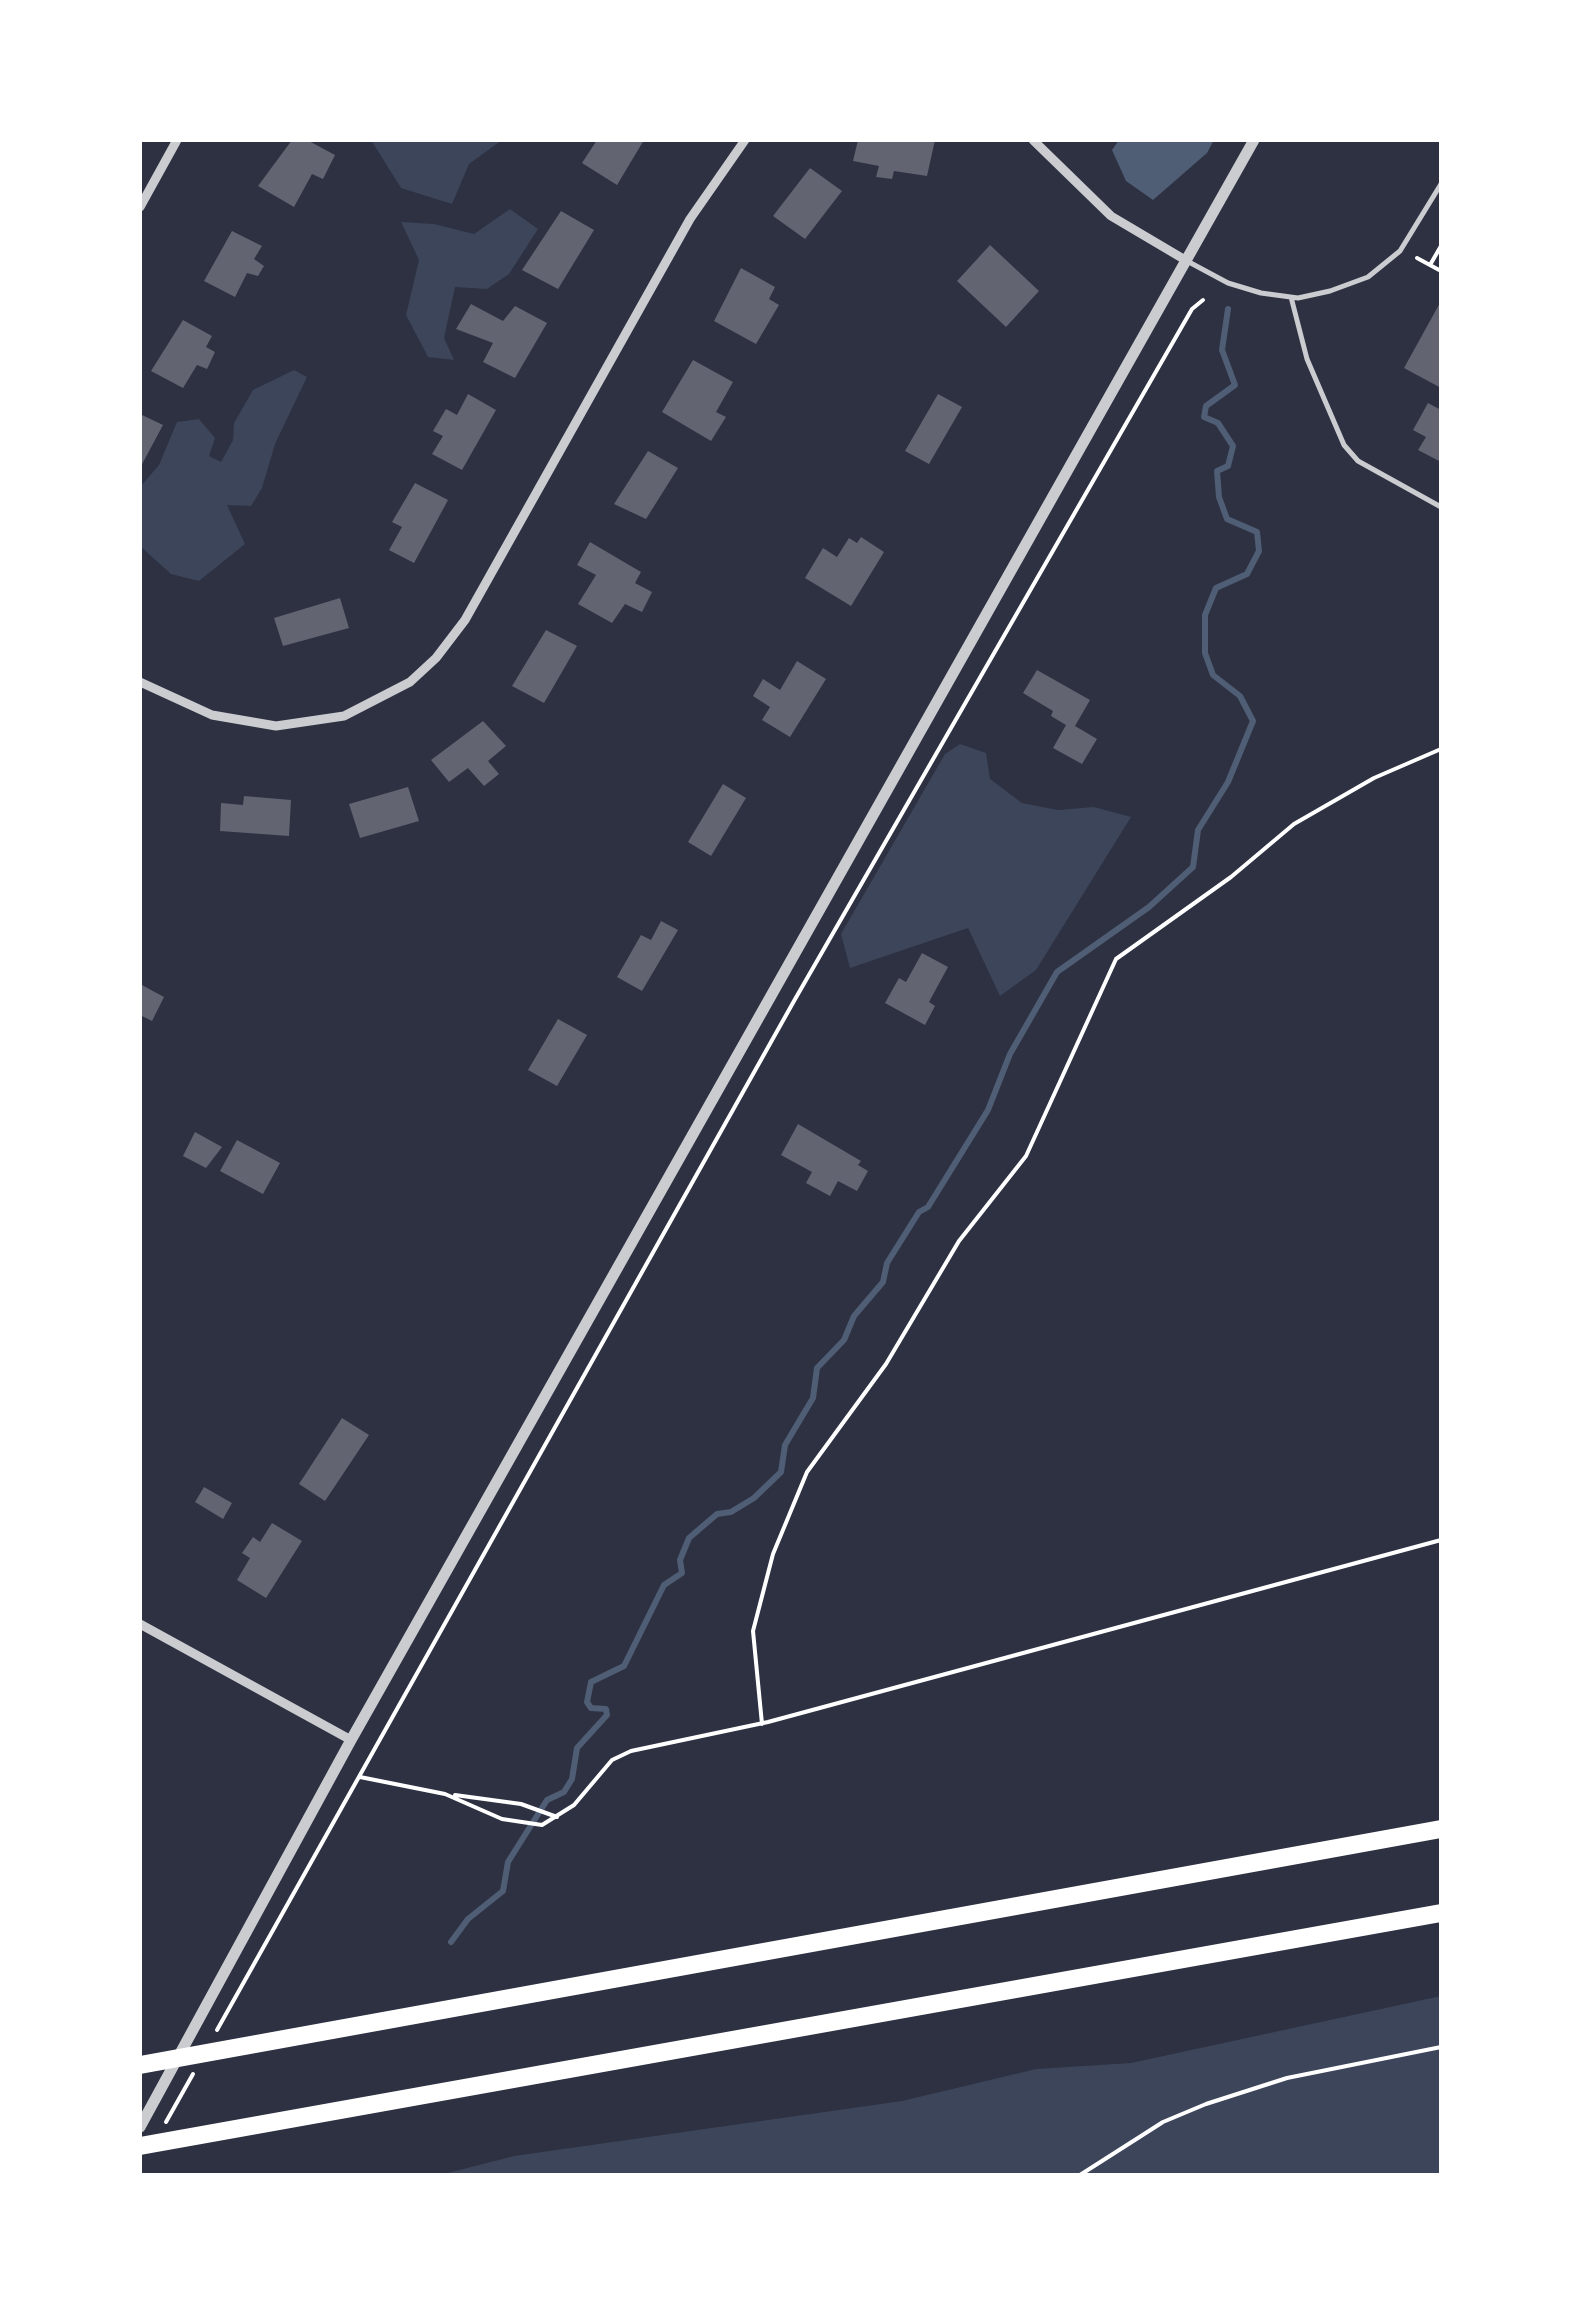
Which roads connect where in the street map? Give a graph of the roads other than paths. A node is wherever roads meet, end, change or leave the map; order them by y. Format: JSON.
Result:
{"nodes":[{"id":1,"x":177,"y":140,"type":"edge"},
{"id":2,"x":745,"y":140,"type":"edge"},
{"id":3,"x":1034,"y":140,"type":"edge"},
{"id":4,"x":1254,"y":140,"type":"edge"},
{"id":5,"x":1441,"y":184,"type":"edge"},
{"id":6,"x":140,"y":185,"type":"edge"},
{"id":7,"x":143,"y":203,"type":"edge"},
{"id":8,"x":1187,"y":262,"type":"junction"},
{"id":9,"x":1291,"y":297,"type":"junction"},
{"id":10,"x":1441,"y":506,"type":"edge"},
{"id":11,"x":140,"y":682,"type":"edge"},
{"id":12,"x":140,"y":1624,"type":"edge"},
{"id":13,"x":351,"y":1740,"type":"junction"},
{"id":14,"x":1441,"y":1829,"type":"edge"},
{"id":15,"x":1441,"y":1913,"type":"edge"},
{"id":16,"x":140,"y":2065,"type":"edge"},
{"id":17,"x":140,"y":2127,"type":"edge"},
{"id":18,"x":140,"y":2146,"type":"edge"}],
"edges":[{"from":1,"to":7,"type":"street"},
{"from":2,"to":11,"type":"street"},
{"from":3,"to":8,"type":"street"},
{"from":4,"to":8,"type":"street"},
{"from":5,"to":9,"type":"lane"},
{"from":6,"to":7,"type":"street"},
{"from":8,"to":9,"type":"lane"},
{"from":8,"to":13,"type":"street"},
{"from":9,"to":10,"type":"lane"},
{"from":12,"to":13,"type":"street"},
{"from":13,"to":17,"type":"street"},
{"from":14,"to":16,"type":"highway"},
{"from":15,"to":18,"type":"highway"}]}
